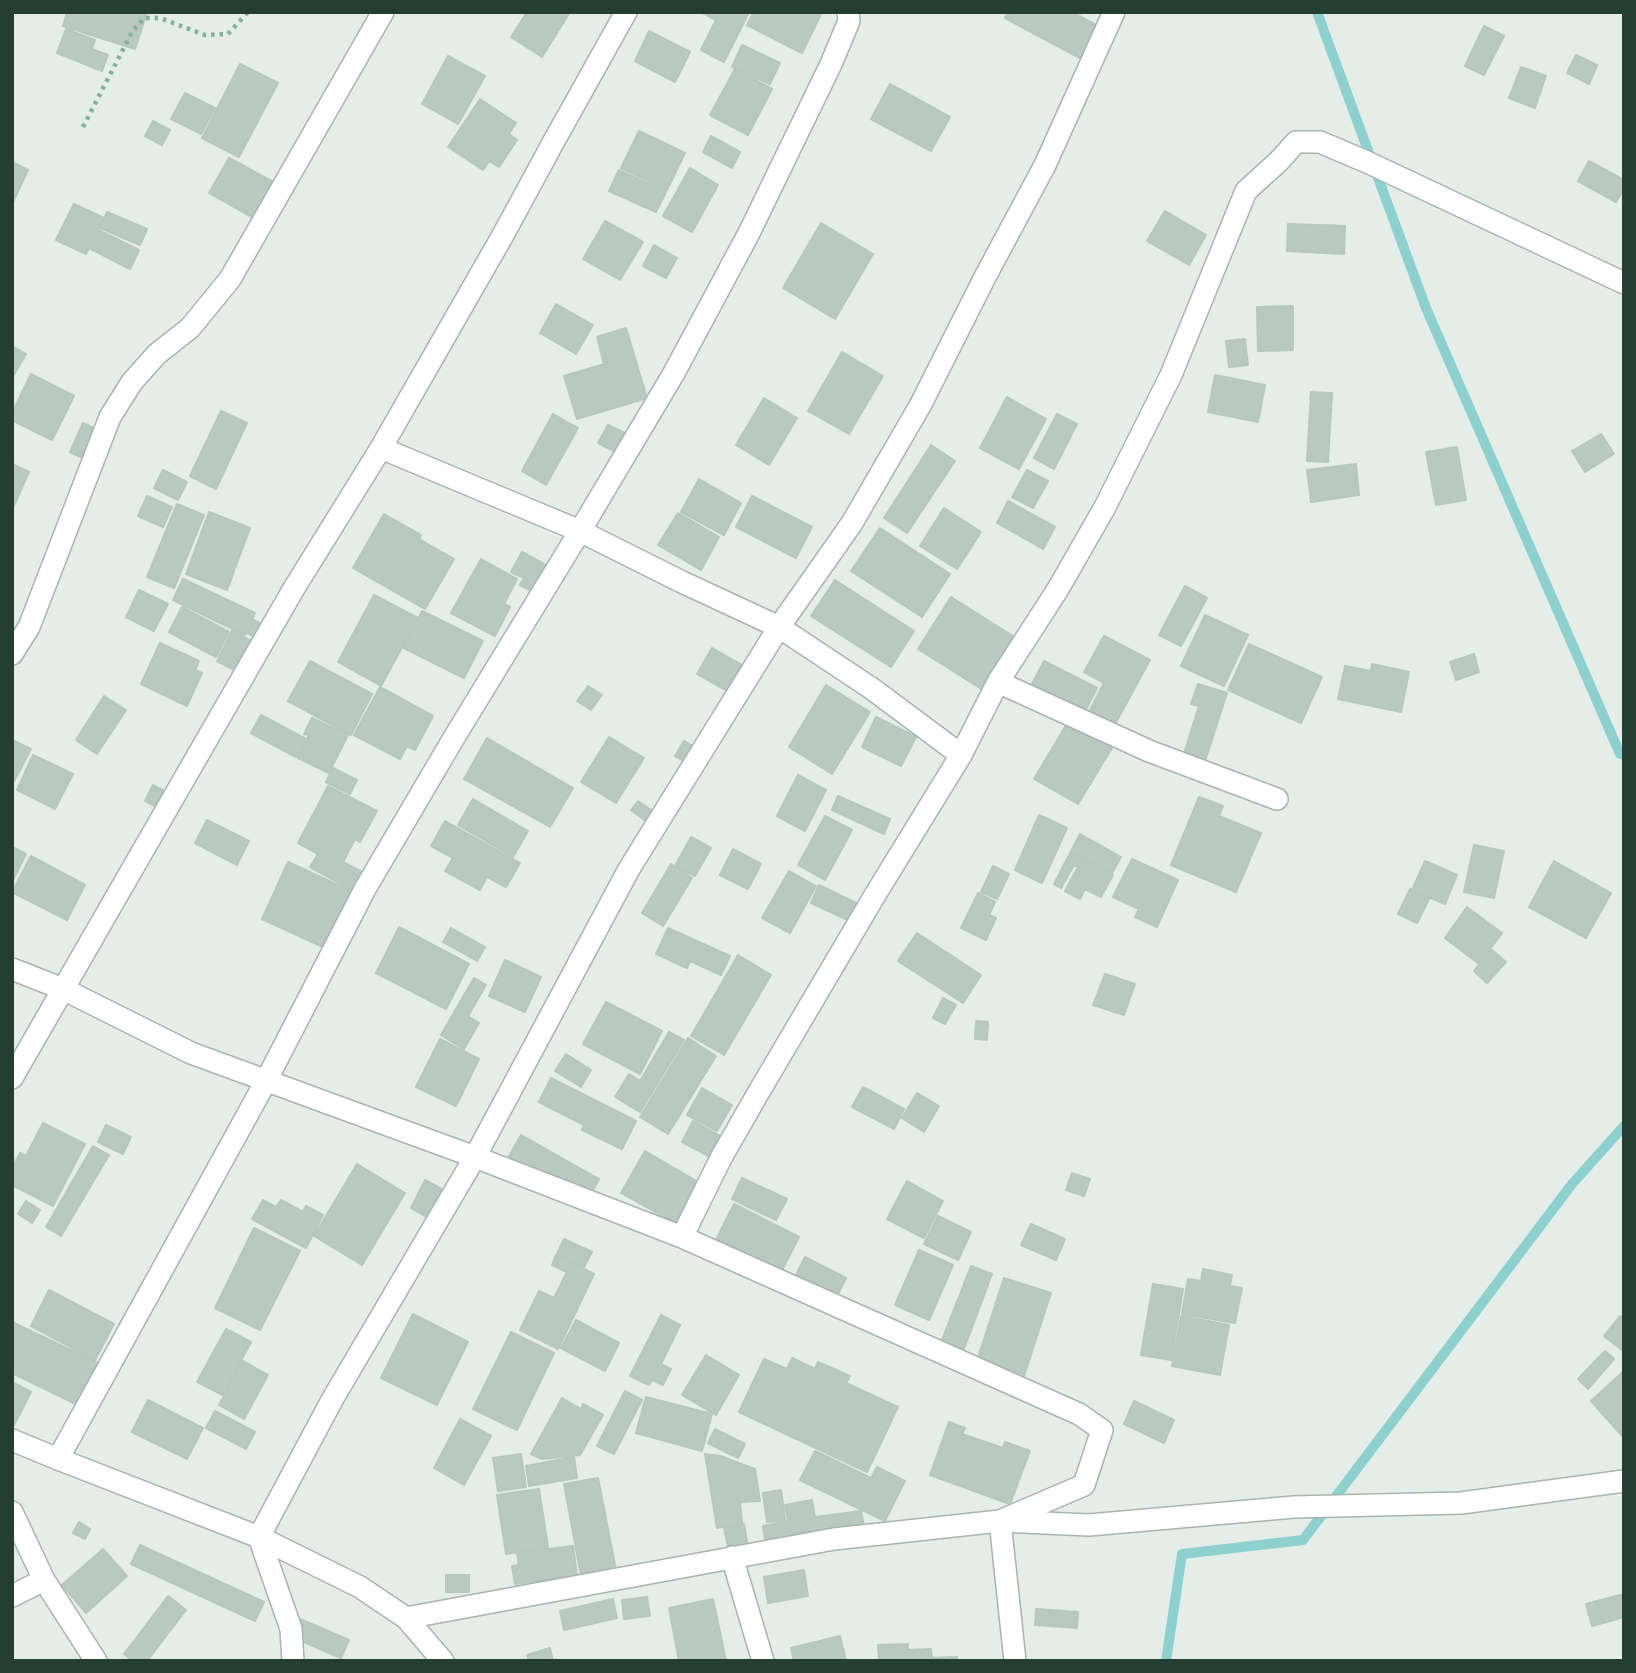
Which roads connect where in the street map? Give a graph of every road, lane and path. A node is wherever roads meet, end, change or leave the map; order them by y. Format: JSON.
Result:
{"nodes":[{"id":1,"x":248,"y":12,"type":"edge"},
{"id":2,"x":383,"y":12,"type":"edge"},
{"id":3,"x":626,"y":12,"type":"edge"},
{"id":4,"x":848,"y":12,"type":"edge"},
{"id":5,"x":1114,"y":12,"type":"edge"},
{"id":6,"x":83,"y":127,"type":"dead end"},
{"id":7,"x":1624,"y":283,"type":"edge"},
{"id":8,"x":381,"y":448,"type":"junction"},
{"id":9,"x":580,"y":531,"type":"junction"},
{"id":10,"x":779,"y":627,"type":"junction"},
{"id":11,"x":12,"y":654,"type":"edge"},
{"id":12,"x":998,"y":682,"type":"junction"},
{"id":13,"x":961,"y":755,"type":"junction"},
{"id":14,"x":1277,"y":799,"type":"dead end"},
{"id":15,"x":12,"y":969,"type":"edge"},
{"id":16,"x":63,"y":989,"type":"junction"},
{"id":17,"x":12,"y":1078,"type":"edge"},
{"id":18,"x":266,"y":1081,"type":"junction"},
{"id":19,"x":475,"y":1157,"type":"junction"},
{"id":20,"x":682,"y":1237,"type":"junction"},
{"id":21,"x":12,"y":1440,"type":"edge"},
{"id":22,"x":58,"y":1459,"type":"junction"},
{"id":23,"x":1624,"y":1481,"type":"edge"},
{"id":24,"x":12,"y":1512,"type":"edge"},
{"id":25,"x":1000,"y":1521,"type":"junction"},
{"id":26,"x":259,"y":1536,"type":"junction"},
{"id":27,"x":732,"y":1557,"type":"junction"},
{"id":28,"x":44,"y":1580,"type":"junction"},
{"id":29,"x":12,"y":1596,"type":"edge"},
{"id":30,"x":406,"y":1618,"type":"junction"},
{"id":31,"x":96,"y":1661,"type":"edge"},
{"id":32,"x":293,"y":1661,"type":"edge"},
{"id":33,"x":443,"y":1661,"type":"edge"},
{"id":34,"x":763,"y":1661,"type":"edge"},
{"id":35,"x":1015,"y":1661,"type":"edge"}],
"edges":[{"from":1,"to":6,"type":"path"},
{"from":2,"to":11,"type":"street"},
{"from":3,"to":8,"type":"street"},
{"from":4,"to":9,"type":"street"},
{"from":5,"to":10,"type":"street"},
{"from":7,"to":12,"type":"street"},
{"from":8,"to":9,"type":"street"},
{"from":8,"to":16,"type":"street"},
{"from":9,"to":10,"type":"street"},
{"from":9,"to":18,"type":"street"},
{"from":10,"to":13,"type":"street"},
{"from":10,"to":19,"type":"street"},
{"from":12,"to":13,"type":"street"},
{"from":12,"to":14,"type":"street"},
{"from":13,"to":20,"type":"street"},
{"from":15,"to":16,"type":"street"},
{"from":16,"to":17,"type":"street"},
{"from":16,"to":18,"type":"street"},
{"from":18,"to":19,"type":"street"},
{"from":18,"to":22,"type":"street"},
{"from":19,"to":20,"type":"street"},
{"from":19,"to":26,"type":"street"},
{"from":20,"to":25,"type":"street"},
{"from":21,"to":22,"type":"street"},
{"from":22,"to":26,"type":"street"},
{"from":23,"to":25,"type":"street"},
{"from":24,"to":28,"type":"street"},
{"from":25,"to":27,"type":"street"},
{"from":25,"to":35,"type":"street"},
{"from":26,"to":30,"type":"street"},
{"from":26,"to":32,"type":"street"},
{"from":27,"to":30,"type":"street"},
{"from":27,"to":34,"type":"street"},
{"from":28,"to":29,"type":"street"},
{"from":28,"to":31,"type":"street"},
{"from":30,"to":33,"type":"street"}]}
